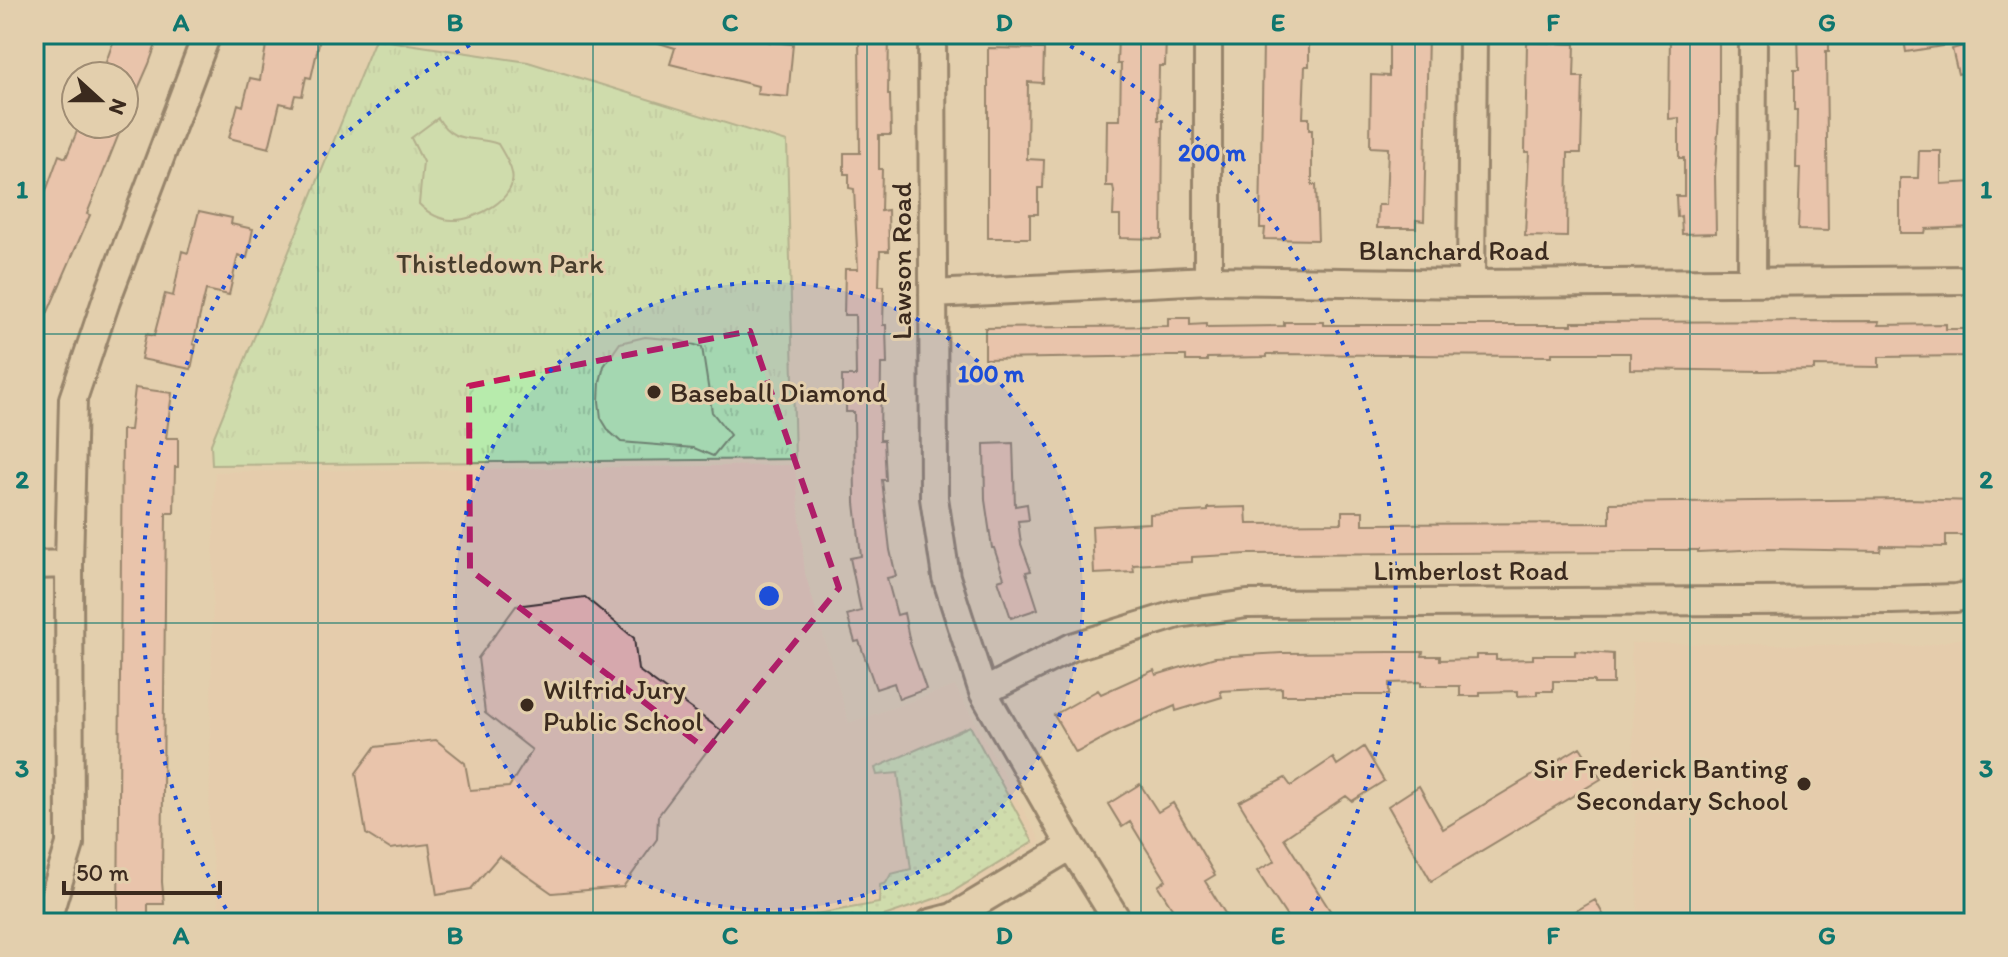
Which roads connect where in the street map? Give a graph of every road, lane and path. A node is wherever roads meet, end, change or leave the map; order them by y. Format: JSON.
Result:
{"nodes":[{"id":1,"x":207,"y":34,"type":"edge"},
{"id":2,"x":932,"y":34,"type":"edge"},
{"id":3,"x":1208,"y":34,"type":"edge"},
{"id":4,"x":1473,"y":34,"type":"edge"},
{"id":5,"x":1753,"y":34,"type":"edge"},
{"id":6,"x":1208,"y":280,"type":"junction"},
{"id":7,"x":1974,"y":280,"type":"edge"},
{"id":8,"x":1752,"y":281,"type":"junction"},
{"id":9,"x":1471,"y":284,"type":"junction"},
{"id":10,"x":933,"y":294,"type":"junction"},
{"id":11,"x":69,"y":564,"type":"junction"},
{"id":12,"x":34,"y":565,"type":"edge"},
{"id":13,"x":1974,"y":594,"type":"edge"},
{"id":14,"x":983,"y":692,"type":"junction"},
{"id":15,"x":1071,"y":846,"type":"junction"},
{"id":16,"x":46,"y":923,"type":"edge"},
{"id":17,"x":930,"y":923,"type":"edge"},
{"id":18,"x":1119,"y":923,"type":"edge"}],
"edges":[{"from":1,"to":11,"type":"street"},
{"from":2,"to":10,"type":"street","name":"Lawson Road"},
{"from":3,"to":6,"type":"street"},
{"from":4,"to":9,"type":"street"},
{"from":5,"to":8,"type":"street"},
{"from":6,"to":9,"type":"street","name":"Blanchard Road"},
{"from":6,"to":10,"type":"street","name":"Blanchard Road"},
{"from":7,"to":8,"type":"street","name":"Blanchard Road"},
{"from":8,"to":9,"type":"street","name":"Blanchard Road"},
{"from":10,"to":14,"type":"street","name":"Lawson Road"},
{"from":11,"to":12,"type":"street"},
{"from":11,"to":16,"type":"street"},
{"from":13,"to":14,"type":"street","name":"Limberlost Road"},
{"from":14,"to":15,"type":"street","name":"Lawson Road"},
{"from":15,"to":17,"type":"street"},
{"from":15,"to":18,"type":"street","name":"Lawson Road"}]}
